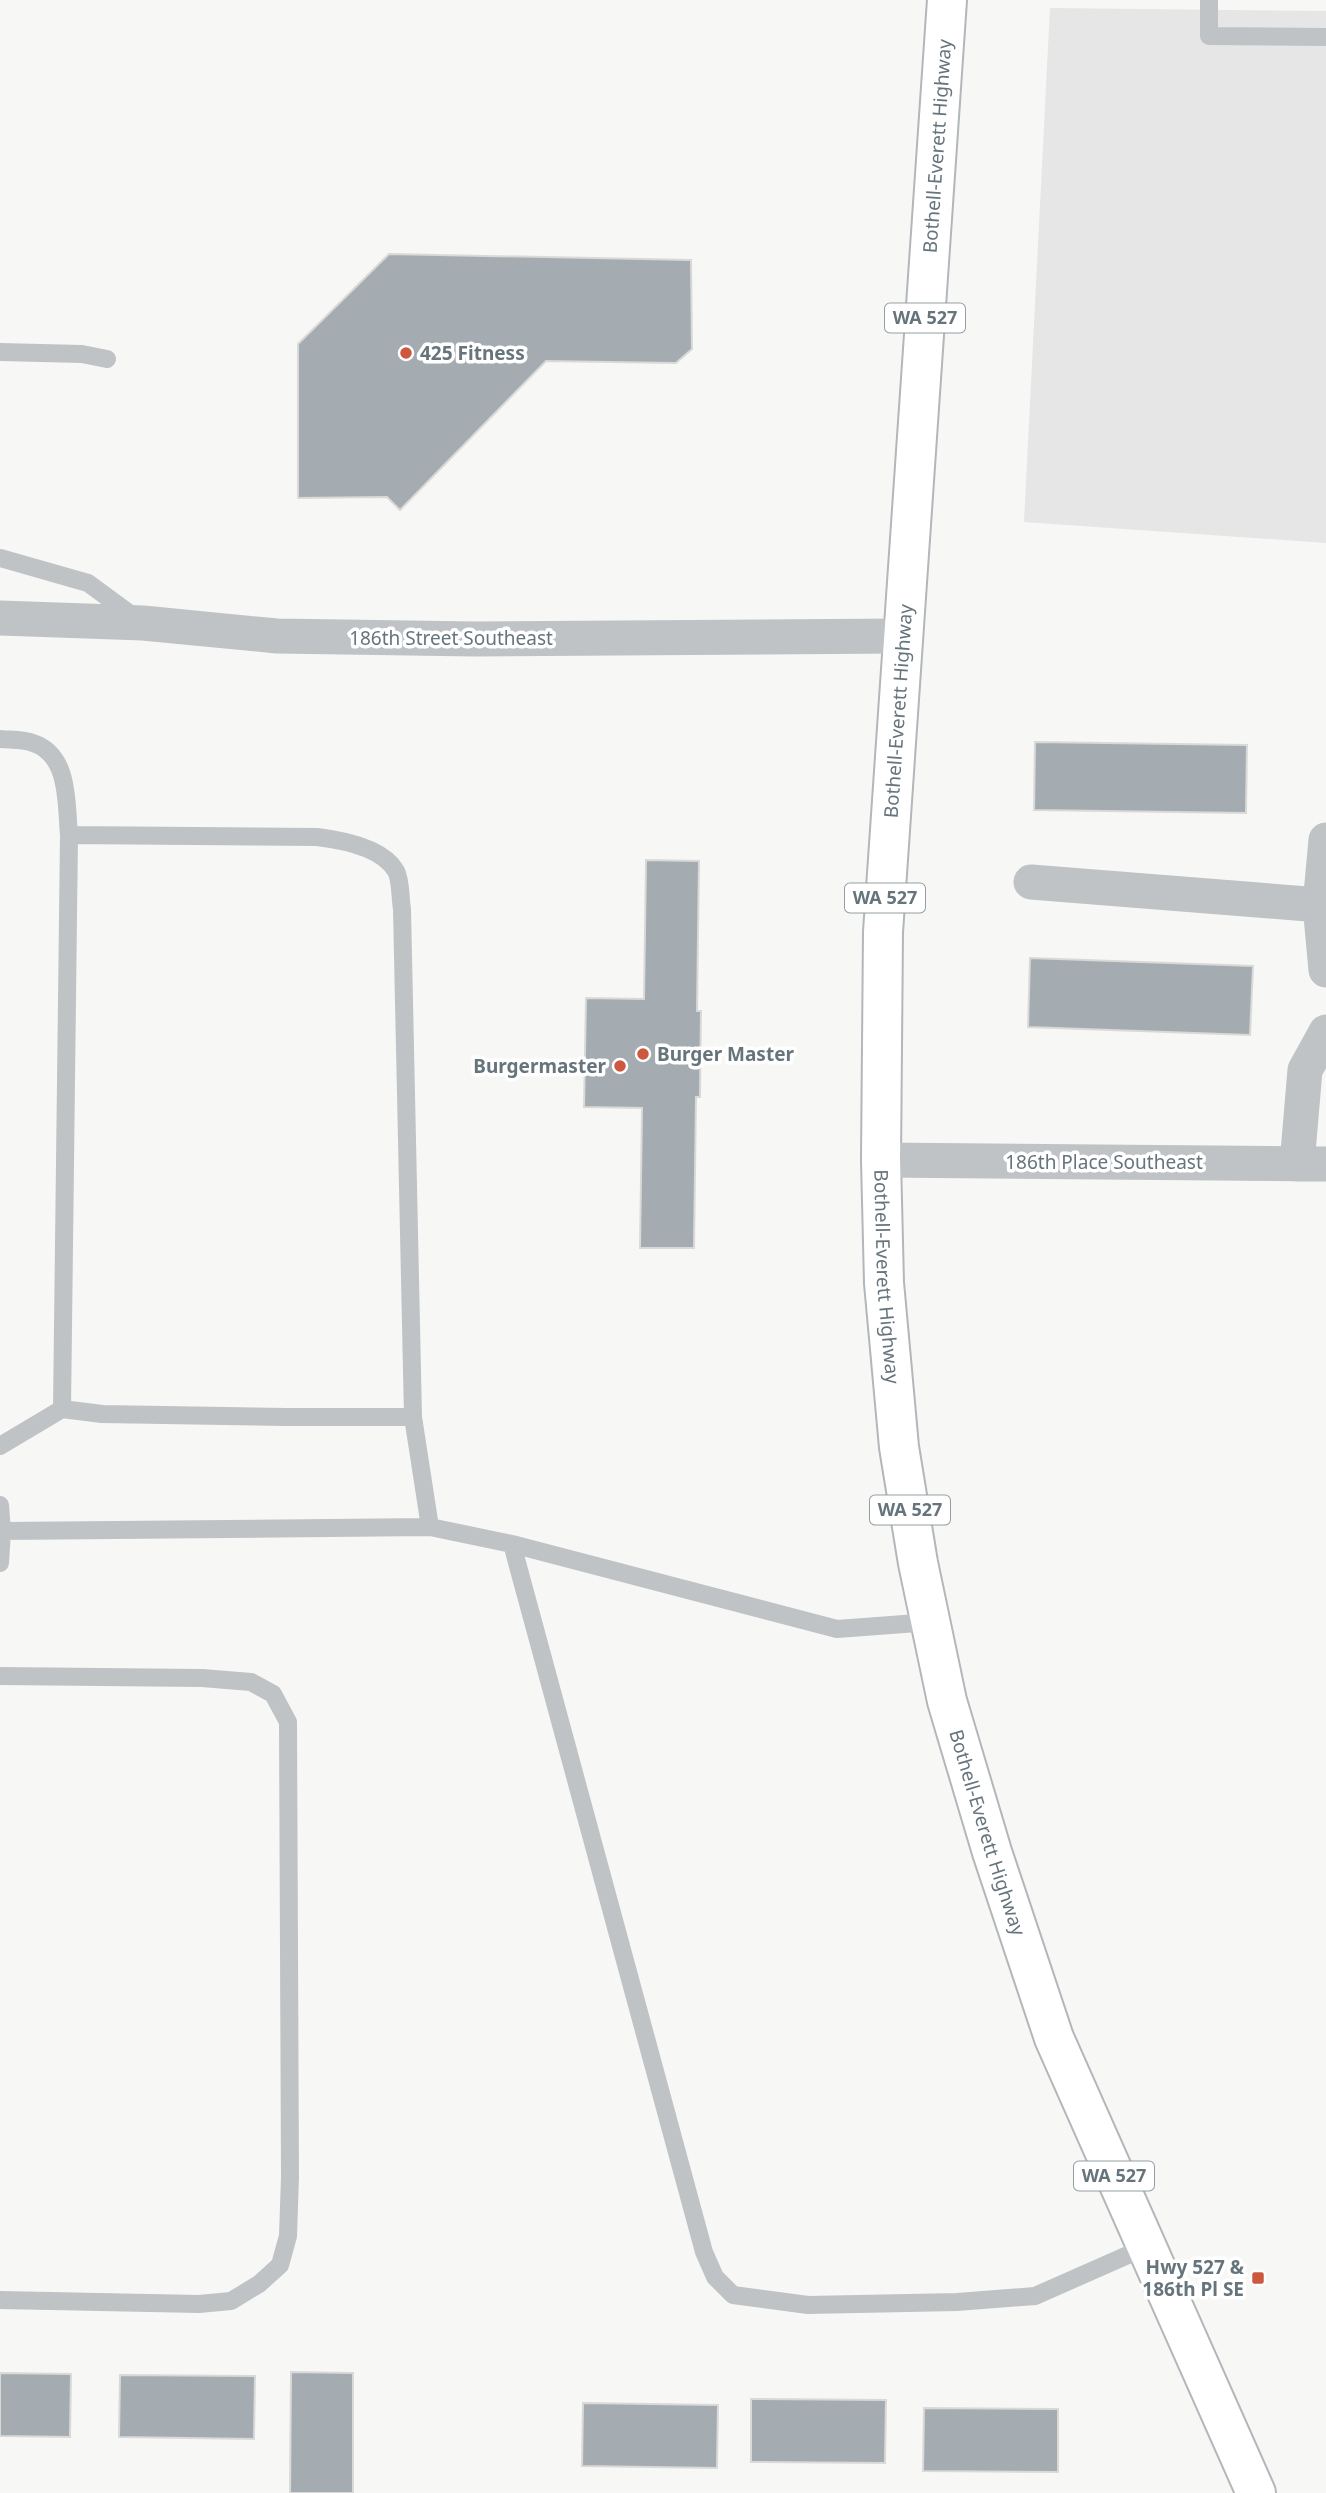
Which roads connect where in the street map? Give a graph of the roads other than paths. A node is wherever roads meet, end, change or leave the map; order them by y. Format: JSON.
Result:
{"nodes":[{"id":1,"x":947,"y":0,"type":"edge"},
{"id":2,"x":1209,"y":0,"type":"edge"},
{"id":3,"x":1326,"y":37,"type":"edge"},
{"id":4,"x":0,"y":352,"type":"edge"},
{"id":5,"x":107,"y":359,"type":"dead end"},
{"id":6,"x":0,"y":558,"type":"edge"},
{"id":7,"x":0,"y":618,"type":"edge"},
{"id":8,"x":143,"y":623,"type":"junction"},
{"id":9,"x":902,"y":636,"type":"junction"},
{"id":10,"x":0,"y":739,"type":"edge"},
{"id":11,"x":69,"y":835,"type":"junction"},
{"id":12,"x":1326,"y":841,"type":"edge"},
{"id":13,"x":1031,"y":882,"type":"dead end"},
{"id":14,"x":1320,"y":905,"type":"junction"},
{"id":15,"x":1326,"y":970,"type":"edge"},
{"id":16,"x":1326,"y":1032,"type":"edge"},
{"id":17,"x":881,"y":1160,"type":"junction"},
{"id":18,"x":1311,"y":1164,"type":"edge"},
{"id":19,"x":62,"y":1409,"type":"junction"},
{"id":20,"x":413,"y":1417,"type":"junction"},
{"id":21,"x":0,"y":1446,"type":"edge"},
{"id":22,"x":0,"y":1505,"type":"edge"},
{"id":23,"x":430,"y":1527,"type":"junction"},
{"id":24,"x":2,"y":1531,"type":"edge"},
{"id":25,"x":512,"y":1544,"type":"junction"},
{"id":26,"x":0,"y":1563,"type":"edge"},
{"id":27,"x":931,"y":1622,"type":"junction"},
{"id":28,"x":0,"y":1676,"type":"edge"},
{"id":29,"x":1146,"y":2247,"type":"junction"},
{"id":30,"x":0,"y":2300,"type":"edge"},
{"id":31,"x":1256,"y":2493,"type":"edge"}],
"edges":[{"from":1,"to":9,"type":"main road","name":"Bothell-Everett Highway","number":"WA 527"},
{"from":2,"to":3,"type":"lane"},
{"from":4,"to":5,"type":"lane"},
{"from":6,"to":8,"type":"lane"},
{"from":7,"to":8,"type":"street","name":"186th Street Southeast"},
{"from":8,"to":9,"type":"street","name":"186th Street Southeast"},
{"from":9,"to":17,"type":"main road","name":"Bothell-Everett Highway","number":"WA 527"},
{"from":10,"to":11,"type":"lane"},
{"from":11,"to":19,"type":"lane"},
{"from":11,"to":20,"type":"lane"},
{"from":12,"to":14,"type":"street"},
{"from":13,"to":14,"type":"street"},
{"from":14,"to":15,"type":"street"},
{"from":16,"to":18,"type":"street"},
{"from":17,"to":18,"type":"street","name":"186th Place Southeast"},
{"from":17,"to":27,"type":"main road","name":"Bothell-Everett Highway","number":"WA 527"},
{"from":19,"to":20,"type":"lane"},
{"from":19,"to":21,"type":"lane"},
{"from":20,"to":23,"type":"lane"},
{"from":22,"to":24,"type":"lane"},
{"from":23,"to":24,"type":"lane"},
{"from":23,"to":25,"type":"lane"},
{"from":24,"to":26,"type":"lane"},
{"from":25,"to":27,"type":"lane"},
{"from":25,"to":29,"type":"lane"},
{"from":27,"to":29,"type":"main road","name":"Bothell-Everett Highway","number":"WA 527"},
{"from":28,"to":30,"type":"lane"},
{"from":29,"to":31,"type":"main road","name":"Bothell-Everett Highway","number":"WA 527"}]}
